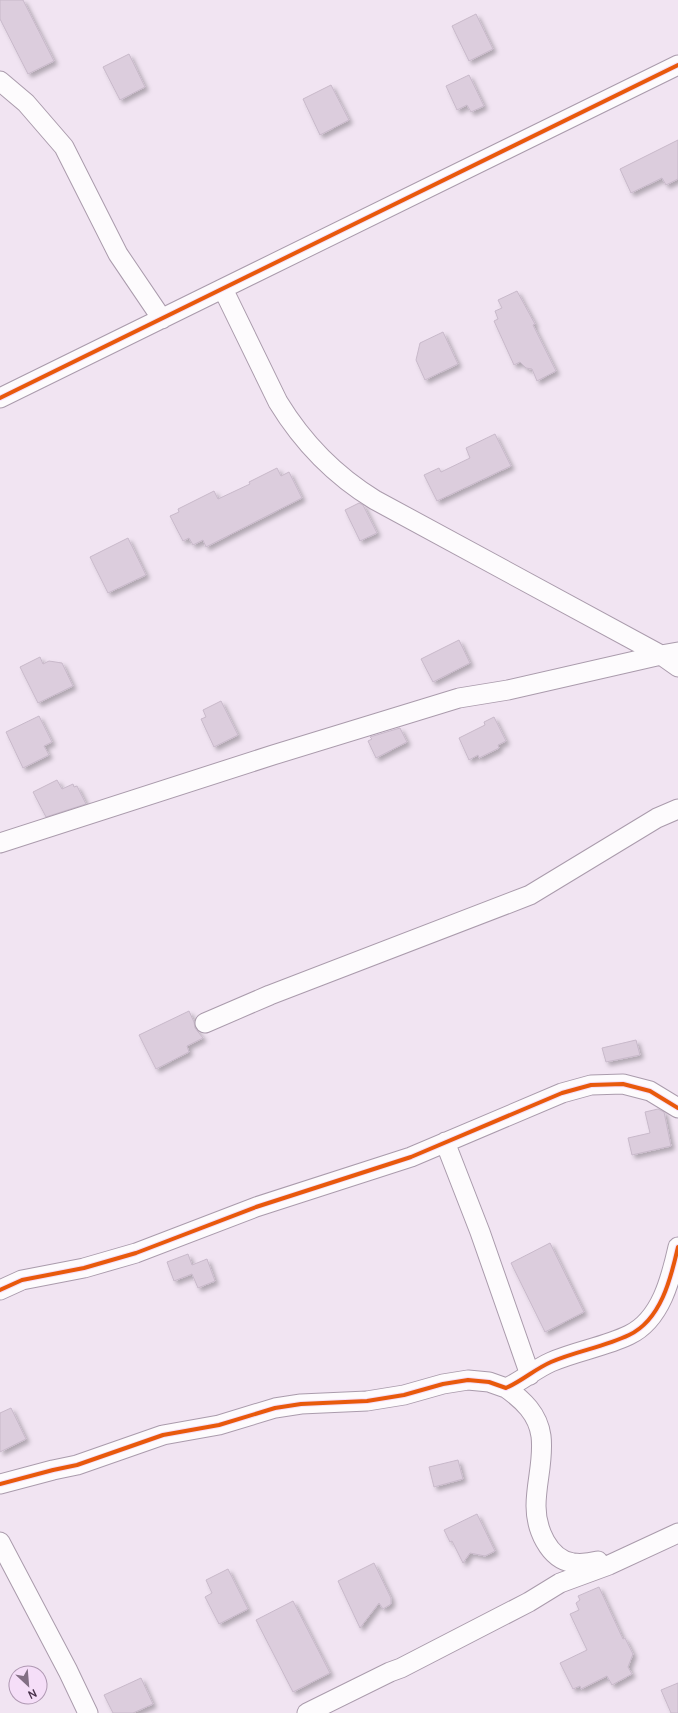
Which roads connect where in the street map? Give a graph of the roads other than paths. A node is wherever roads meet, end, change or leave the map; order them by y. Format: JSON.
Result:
{"nodes":[{"id":1,"x":678,"y":65,"type":"edge"},
{"id":2,"x":0,"y":81,"type":"edge"},
{"id":3,"x":223,"y":289,"type":"junction"},
{"id":4,"x":162,"y":319,"type":"junction"},
{"id":5,"x":0,"y":398,"type":"edge"},
{"id":6,"x":670,"y":653,"type":"edge"},
{"id":7,"x":678,"y":667,"type":"edge"},
{"id":8,"x":678,"y":810,"type":"edge"},
{"id":9,"x":0,"y":843,"type":"edge"},
{"id":10,"x":205,"y":1023,"type":"dead end"},
{"id":11,"x":678,"y":1108,"type":"edge"},
{"id":12,"x":445,"y":1142,"type":"junction"},
{"id":13,"x":678,"y":1247,"type":"edge"},
{"id":14,"x":0,"y":1290,"type":"edge"},
{"id":15,"x":530,"y":1375,"type":"junction"},
{"id":16,"x":506,"y":1388,"type":"junction"},
{"id":17,"x":0,"y":1484,"type":"edge"},
{"id":18,"x":678,"y":1533,"type":"edge"},
{"id":19,"x":0,"y":1542,"type":"edge"},
{"id":20,"x":634,"y":1554,"type":"junction"},
{"id":21,"x":88,"y":1713,"type":"edge"},
{"id":22,"x":307,"y":1713,"type":"edge"}],
"edges":[{"from":1,"to":3,"type":"street"},
{"from":2,"to":4,"type":"street"},
{"from":3,"to":4,"type":"street"},
{"from":3,"to":6,"type":"street"},
{"from":4,"to":5,"type":"street"},
{"from":6,"to":7,"type":"street"},
{"from":6,"to":9,"type":"street"},
{"from":8,"to":10,"type":"street"},
{"from":11,"to":12,"type":"street"},
{"from":12,"to":14,"type":"street"},
{"from":12,"to":15,"type":"street"},
{"from":13,"to":15,"type":"street"},
{"from":15,"to":16,"type":"street"},
{"from":16,"to":17,"type":"street"},
{"from":16,"to":20,"type":"street"},
{"from":18,"to":20,"type":"street"},
{"from":19,"to":21,"type":"street"},
{"from":20,"to":22,"type":"street"}]}
